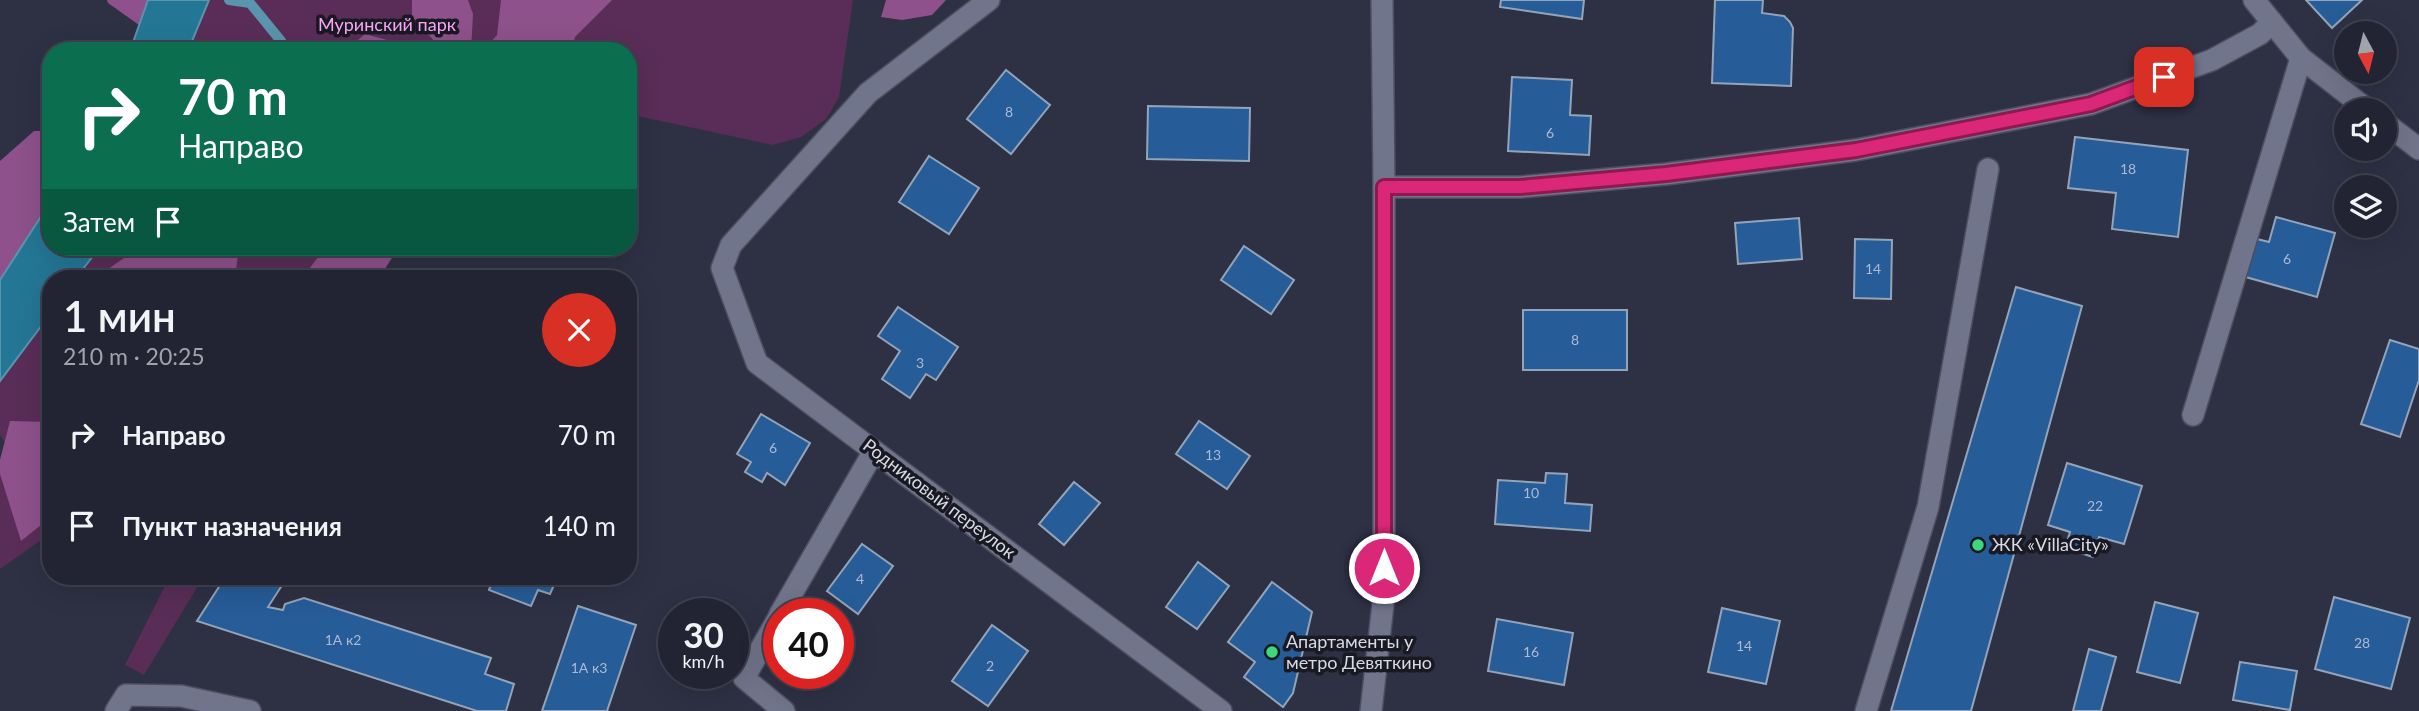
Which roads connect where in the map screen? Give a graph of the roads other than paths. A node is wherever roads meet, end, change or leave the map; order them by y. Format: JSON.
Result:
{"nodes":[{"id":1,"x":989,"y":0,"type":"edge"},
{"id":2,"x":1382,"y":0,"type":"edge"},
{"id":3,"x":2254,"y":0,"type":"edge"},
{"id":4,"x":2272,"y":22,"type":"junction"},
{"id":5,"x":2301,"y":58,"type":"junction"},
{"id":6,"x":2353,"y":98,"type":"edge"},
{"id":7,"x":2397,"y":132,"type":"edge"},
{"id":8,"x":2419,"y":149,"type":"edge"},
{"id":9,"x":1988,"y":169,"type":"dead end"},
{"id":10,"x":1384,"y":187,"type":"junction"},
{"id":11,"x":2193,"y":415,"type":"dead end"},
{"id":12,"x":874,"y":451,"type":"junction"},
{"id":13,"x":790,"y":598,"type":"edge"},
{"id":14,"x":763,"y":645,"type":"edge"},
{"id":15,"x":116,"y":711,"type":"edge"},
{"id":16,"x":250,"y":711,"type":"edge"},
{"id":17,"x":784,"y":711,"type":"edge"},
{"id":18,"x":1221,"y":711,"type":"edge"},
{"id":19,"x":1371,"y":711,"type":"edge"},
{"id":20,"x":1866,"y":711,"type":"edge"}],
"edges":[{"from":1,"to":12,"type":"street","name":"Родниковый переулок"},
{"from":2,"to":10,"type":"street"},
{"from":3,"to":4,"type":"street"},
{"from":4,"to":5,"type":"street"},
{"from":4,"to":10,"type":"street"},
{"from":5,"to":6,"type":"street"},
{"from":5,"to":11,"type":"street"},
{"from":7,"to":8,"type":"street"},
{"from":9,"to":20,"type":"street"},
{"from":10,"to":19,"type":"street"},
{"from":12,"to":13,"type":"street"},
{"from":12,"to":18,"type":"street","name":"Родниковый переулок"},
{"from":14,"to":17,"type":"street"},
{"from":15,"to":16,"type":"street"}]}
